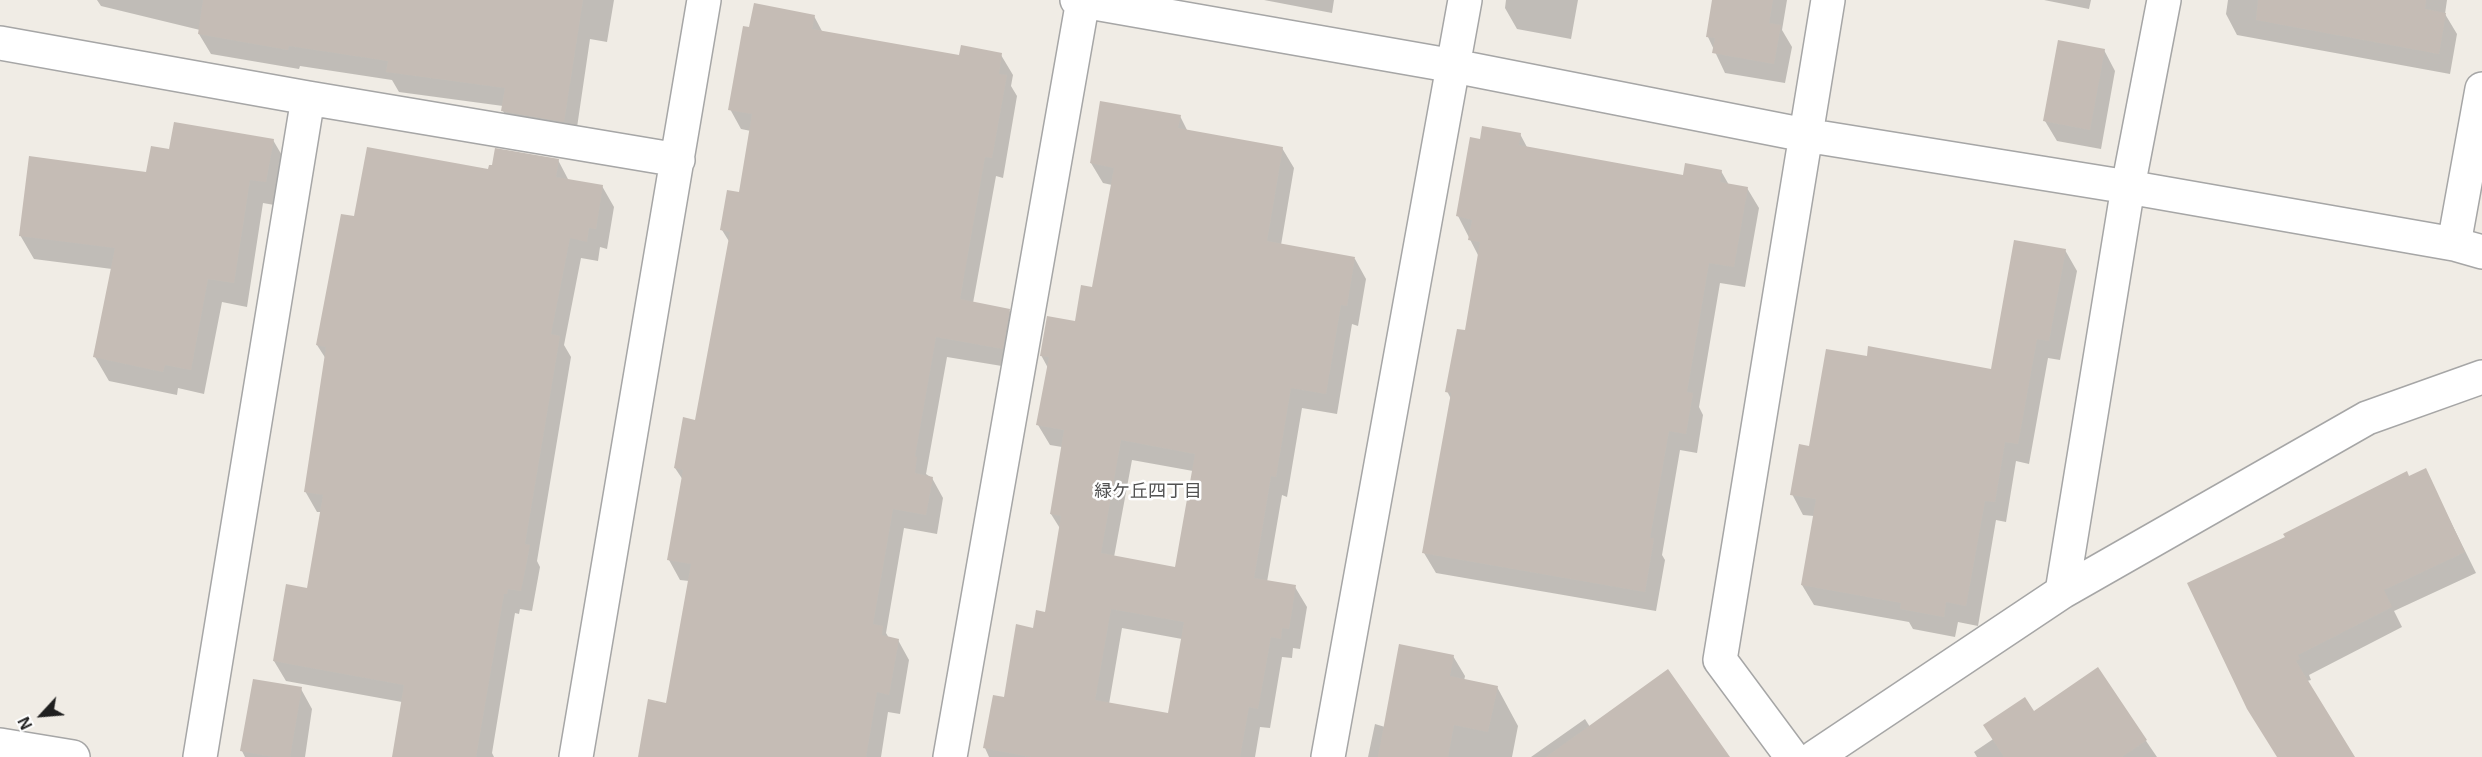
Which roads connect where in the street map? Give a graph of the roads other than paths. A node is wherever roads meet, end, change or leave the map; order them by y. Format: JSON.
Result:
{"nodes":[{"id":1,"x":704,"y":0,"type":"edge"},
{"id":2,"x":1081,"y":0,"type":"edge"},
{"id":3,"x":1465,"y":0,"type":"edge"},
{"id":4,"x":1827,"y":0,"type":"edge"},
{"id":5,"x":2164,"y":0,"type":"edge"},
{"id":6,"x":0,"y":42,"type":"edge"},
{"id":7,"x":1454,"y":66,"type":"junction"},
{"id":8,"x":2482,"y":89,"type":"edge"},
{"id":9,"x":308,"y":98,"type":"junction"},
{"id":10,"x":1805,"y":135,"type":"junction"},
{"id":11,"x":678,"y":160,"type":"junction"},
{"id":12,"x":2128,"y":187,"type":"junction"},
{"id":13,"x":2468,"y":248,"type":"edge"},
{"id":14,"x":2482,"y":378,"type":"edge"},
{"id":15,"x":2062,"y":592,"type":"junction"},
{"id":16,"x":0,"y":745,"type":"edge"},
{"id":17,"x":73,"y":757,"type":"edge"},
{"id":18,"x":200,"y":757,"type":"edge"},
{"id":19,"x":576,"y":757,"type":"edge"},
{"id":20,"x":950,"y":757,"type":"edge"},
{"id":21,"x":1328,"y":757,"type":"edge"},
{"id":22,"x":1792,"y":757,"type":"edge"},
{"id":23,"x":1815,"y":757,"type":"edge"}],
"edges":[{"from":1,"to":11,"type":"street"},
{"from":2,"to":7,"type":"street"},
{"from":2,"to":20,"type":"street"},
{"from":3,"to":7,"type":"street"},
{"from":4,"to":10,"type":"street"},
{"from":5,"to":12,"type":"street"},
{"from":6,"to":9,"type":"street"},
{"from":7,"to":10,"type":"street"},
{"from":7,"to":21,"type":"street"},
{"from":8,"to":13,"type":"street"},
{"from":9,"to":11,"type":"street"},
{"from":9,"to":18,"type":"street"},
{"from":10,"to":12,"type":"street"},
{"from":10,"to":22,"type":"street"},
{"from":11,"to":19,"type":"street"},
{"from":12,"to":13,"type":"street"},
{"from":12,"to":15,"type":"street"},
{"from":14,"to":15,"type":"street"},
{"from":15,"to":23,"type":"street"},
{"from":16,"to":17,"type":"street"}]}
